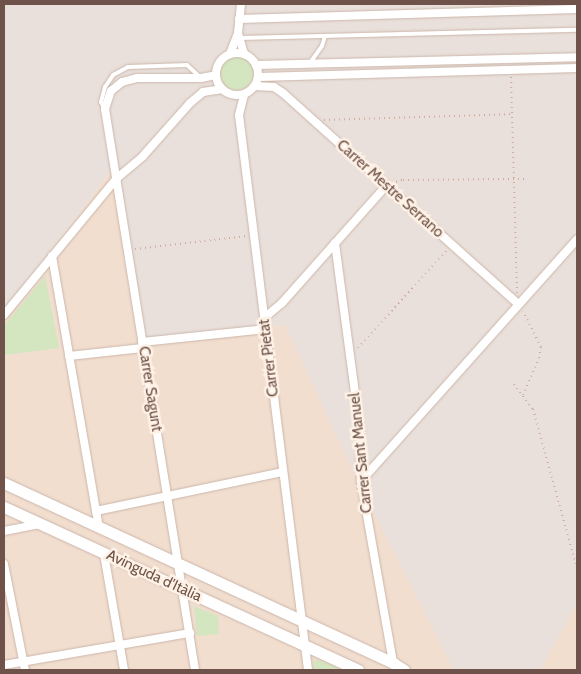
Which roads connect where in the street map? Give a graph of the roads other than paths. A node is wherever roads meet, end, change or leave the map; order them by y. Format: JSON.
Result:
{"nodes":[{"id":1,"x":241,"y":4,"type":"edge"},
{"id":2,"x":577,"y":9,"type":"edge"},
{"id":3,"x":239,"y":19,"type":"junction"},
{"id":4,"x":577,"y":30,"type":"edge"},
{"id":5,"x":238,"y":35,"type":"junction"},
{"id":6,"x":325,"y":36,"type":"junction"},
{"id":7,"x":230,"y":54,"type":"junction"},
{"id":8,"x":244,"y":54,"type":"junction"},
{"id":9,"x":577,"y":57,"type":"edge"},
{"id":10,"x":310,"y":63,"type":"junction"},
{"id":11,"x":256,"y":65,"type":"junction"},
{"id":12,"x":577,"y":68,"type":"edge"},
{"id":13,"x":216,"y":75,"type":"junction"},
{"id":14,"x":259,"y":77,"type":"junction"},
{"id":15,"x":201,"y":78,"type":"junction"},
{"id":16,"x":255,"y":86,"type":"junction"},
{"id":17,"x":221,"y":89,"type":"junction"},
{"id":18,"x":244,"y":95,"type":"junction"},
{"id":19,"x":105,"y":109,"type":"junction"},
{"id":20,"x":116,"y":179,"type":"junction"},
{"id":21,"x":386,"y":186,"type":"junction"},
{"id":22,"x":577,"y":239,"type":"edge"},
{"id":23,"x":335,"y":243,"type":"junction"},
{"id":24,"x":52,"y":256,"type":"junction"},
{"id":25,"x":518,"y":304,"type":"junction"},
{"id":26,"x":4,"y":315,"type":"edge"},
{"id":27,"x":264,"y":318,"type":"junction"},
{"id":28,"x":266,"y":329,"type":"junction"},
{"id":29,"x":143,"y":345,"type":"junction"},
{"id":30,"x":69,"y":356,"type":"junction"},
{"id":31,"x":282,"y":472,"type":"junction"},
{"id":32,"x":361,"y":481,"type":"junction"},
{"id":33,"x":4,"y":484,"type":"edge"},
{"id":34,"x":167,"y":496,"type":"junction"},
{"id":35,"x":4,"y":507,"type":"edge"},
{"id":36,"x":96,"y":511,"type":"junction"},
{"id":37,"x":39,"y":524,"type":"junction"},
{"id":38,"x":99,"y":527,"type":"junction"},
{"id":39,"x":4,"y":531,"type":"edge"},
{"id":40,"x":104,"y":554,"type":"junction"},
{"id":41,"x":4,"y":564,"type":"edge"},
{"id":42,"x":179,"y":564,"type":"junction"},
{"id":43,"x":182,"y":590,"type":"junction"},
{"id":44,"x":302,"y":621,"type":"junction"},
{"id":45,"x":190,"y":633,"type":"junction"},
{"id":46,"x":119,"y":645,"type":"junction"},
{"id":47,"x":304,"y":646,"type":"junction"},
{"id":48,"x":23,"y":661,"type":"junction"},
{"id":49,"x":392,"y":663,"type":"junction"},
{"id":50,"x":4,"y":664,"type":"edge"},
{"id":51,"x":25,"y":670,"type":"edge"},
{"id":52,"x":124,"y":670,"type":"edge"},
{"id":53,"x":196,"y":670,"type":"edge"},
{"id":54,"x":308,"y":670,"type":"edge"},
{"id":55,"x":358,"y":670,"type":"edge"},
{"id":56,"x":403,"y":670,"type":"edge"},
{"id":57,"x":411,"y":670,"type":"edge"}],
"edges":[{"from":1,"to":3,"type":"street"},
{"from":2,"to":3,"type":"street"},
{"from":3,"to":5,"type":"street"},
{"from":4,"to":6,"type":"lane"},
{"from":5,"to":6,"type":"lane"},
{"from":5,"to":7,"type":"street"},
{"from":5,"to":8,"type":"street"},
{"from":6,"to":10,"type":"lane"},
{"from":7,"to":8,"type":"street"},
{"from":7,"to":13,"type":"street"},
{"from":8,"to":11,"type":"street"},
{"from":9,"to":10,"type":"street"},
{"from":10,"to":11,"type":"street"},
{"from":11,"to":14,"type":"street"},
{"from":12,"to":14,"type":"street"},
{"from":13,"to":15,"type":"street"},
{"from":13,"to":17,"type":"street"},
{"from":14,"to":16,"type":"street"},
{"from":15,"to":19,"type":"street"},
{"from":15,"to":19,"type":"lane"},
{"from":16,"to":18,"type":"street"},
{"from":16,"to":21,"type":"street","name":"Carrer Mestre Serrano"},
{"from":17,"to":18,"type":"street"},
{"from":17,"to":20,"type":"street"},
{"from":18,"to":27,"type":"street","name":"Carrer Pietat"},
{"from":19,"to":20,"type":"street","name":"Carrer Sagunt"},
{"from":20,"to":24,"type":"street"},
{"from":20,"to":29,"type":"street","name":"Carrer Sagunt"},
{"from":21,"to":23,"type":"street"},
{"from":21,"to":25,"type":"street","name":"Carrer Mestre Serrano"},
{"from":22,"to":25,"type":"street"},
{"from":23,"to":27,"type":"street"},
{"from":23,"to":32,"type":"street","name":"Carrer Sant Manuel"},
{"from":24,"to":26,"type":"street"},
{"from":24,"to":30,"type":"street"},
{"from":25,"to":32,"type":"street"},
{"from":27,"to":28,"type":"street","name":"Carrer Pietat"},
{"from":28,"to":29,"type":"street"},
{"from":28,"to":31,"type":"street","name":"Carrer Pietat"},
{"from":29,"to":30,"type":"street"},
{"from":29,"to":34,"type":"street","name":"Carrer Sagunt"},
{"from":30,"to":36,"type":"street"},
{"from":31,"to":34,"type":"street"},
{"from":31,"to":44,"type":"street","name":"Carrer Pietat"},
{"from":32,"to":49,"type":"street","name":"Carrer Sant Manuel"},
{"from":33,"to":38,"type":"main road","name":"Avinguda d'Itàlia"},
{"from":34,"to":36,"type":"street"},
{"from":34,"to":42,"type":"street","name":"Carrer Sagunt"},
{"from":35,"to":37,"type":"main road","name":"Avinguda d'Itàlia"},
{"from":36,"to":38,"type":"street"},
{"from":37,"to":39,"type":"street"},
{"from":37,"to":40,"type":"main road","name":"Avinguda d'Itàlia"},
{"from":38,"to":42,"type":"main road","name":"Avinguda d'Itàlia"},
{"from":40,"to":43,"type":"main road","name":"Avinguda d'Itàlia"},
{"from":40,"to":46,"type":"street"},
{"from":41,"to":48,"type":"street"},
{"from":42,"to":43,"type":"street","name":"Carrer Sagunt"},
{"from":42,"to":44,"type":"main road","name":"Avinguda d'Itàlia"},
{"from":43,"to":45,"type":"street","name":"Carrer Sagunt"},
{"from":43,"to":47,"type":"main road","name":"Avinguda d'Itàlia"},
{"from":44,"to":47,"type":"street"},
{"from":44,"to":49,"type":"main road","name":"Avinguda d'Itàlia"},
{"from":45,"to":46,"type":"street"},
{"from":45,"to":53,"type":"street","name":"Carrer Sagunt"},
{"from":46,"to":48,"type":"street"},
{"from":46,"to":52,"type":"street"},
{"from":47,"to":54,"type":"street"},
{"from":47,"to":55,"type":"main road","name":"Avinguda d'Itàlia"},
{"from":48,"to":50,"type":"street"},
{"from":48,"to":51,"type":"street"},
{"from":49,"to":56,"type":"main road","name":"Avinguda d'Itàlia"},
{"from":56,"to":57,"type":"main road"}]}
